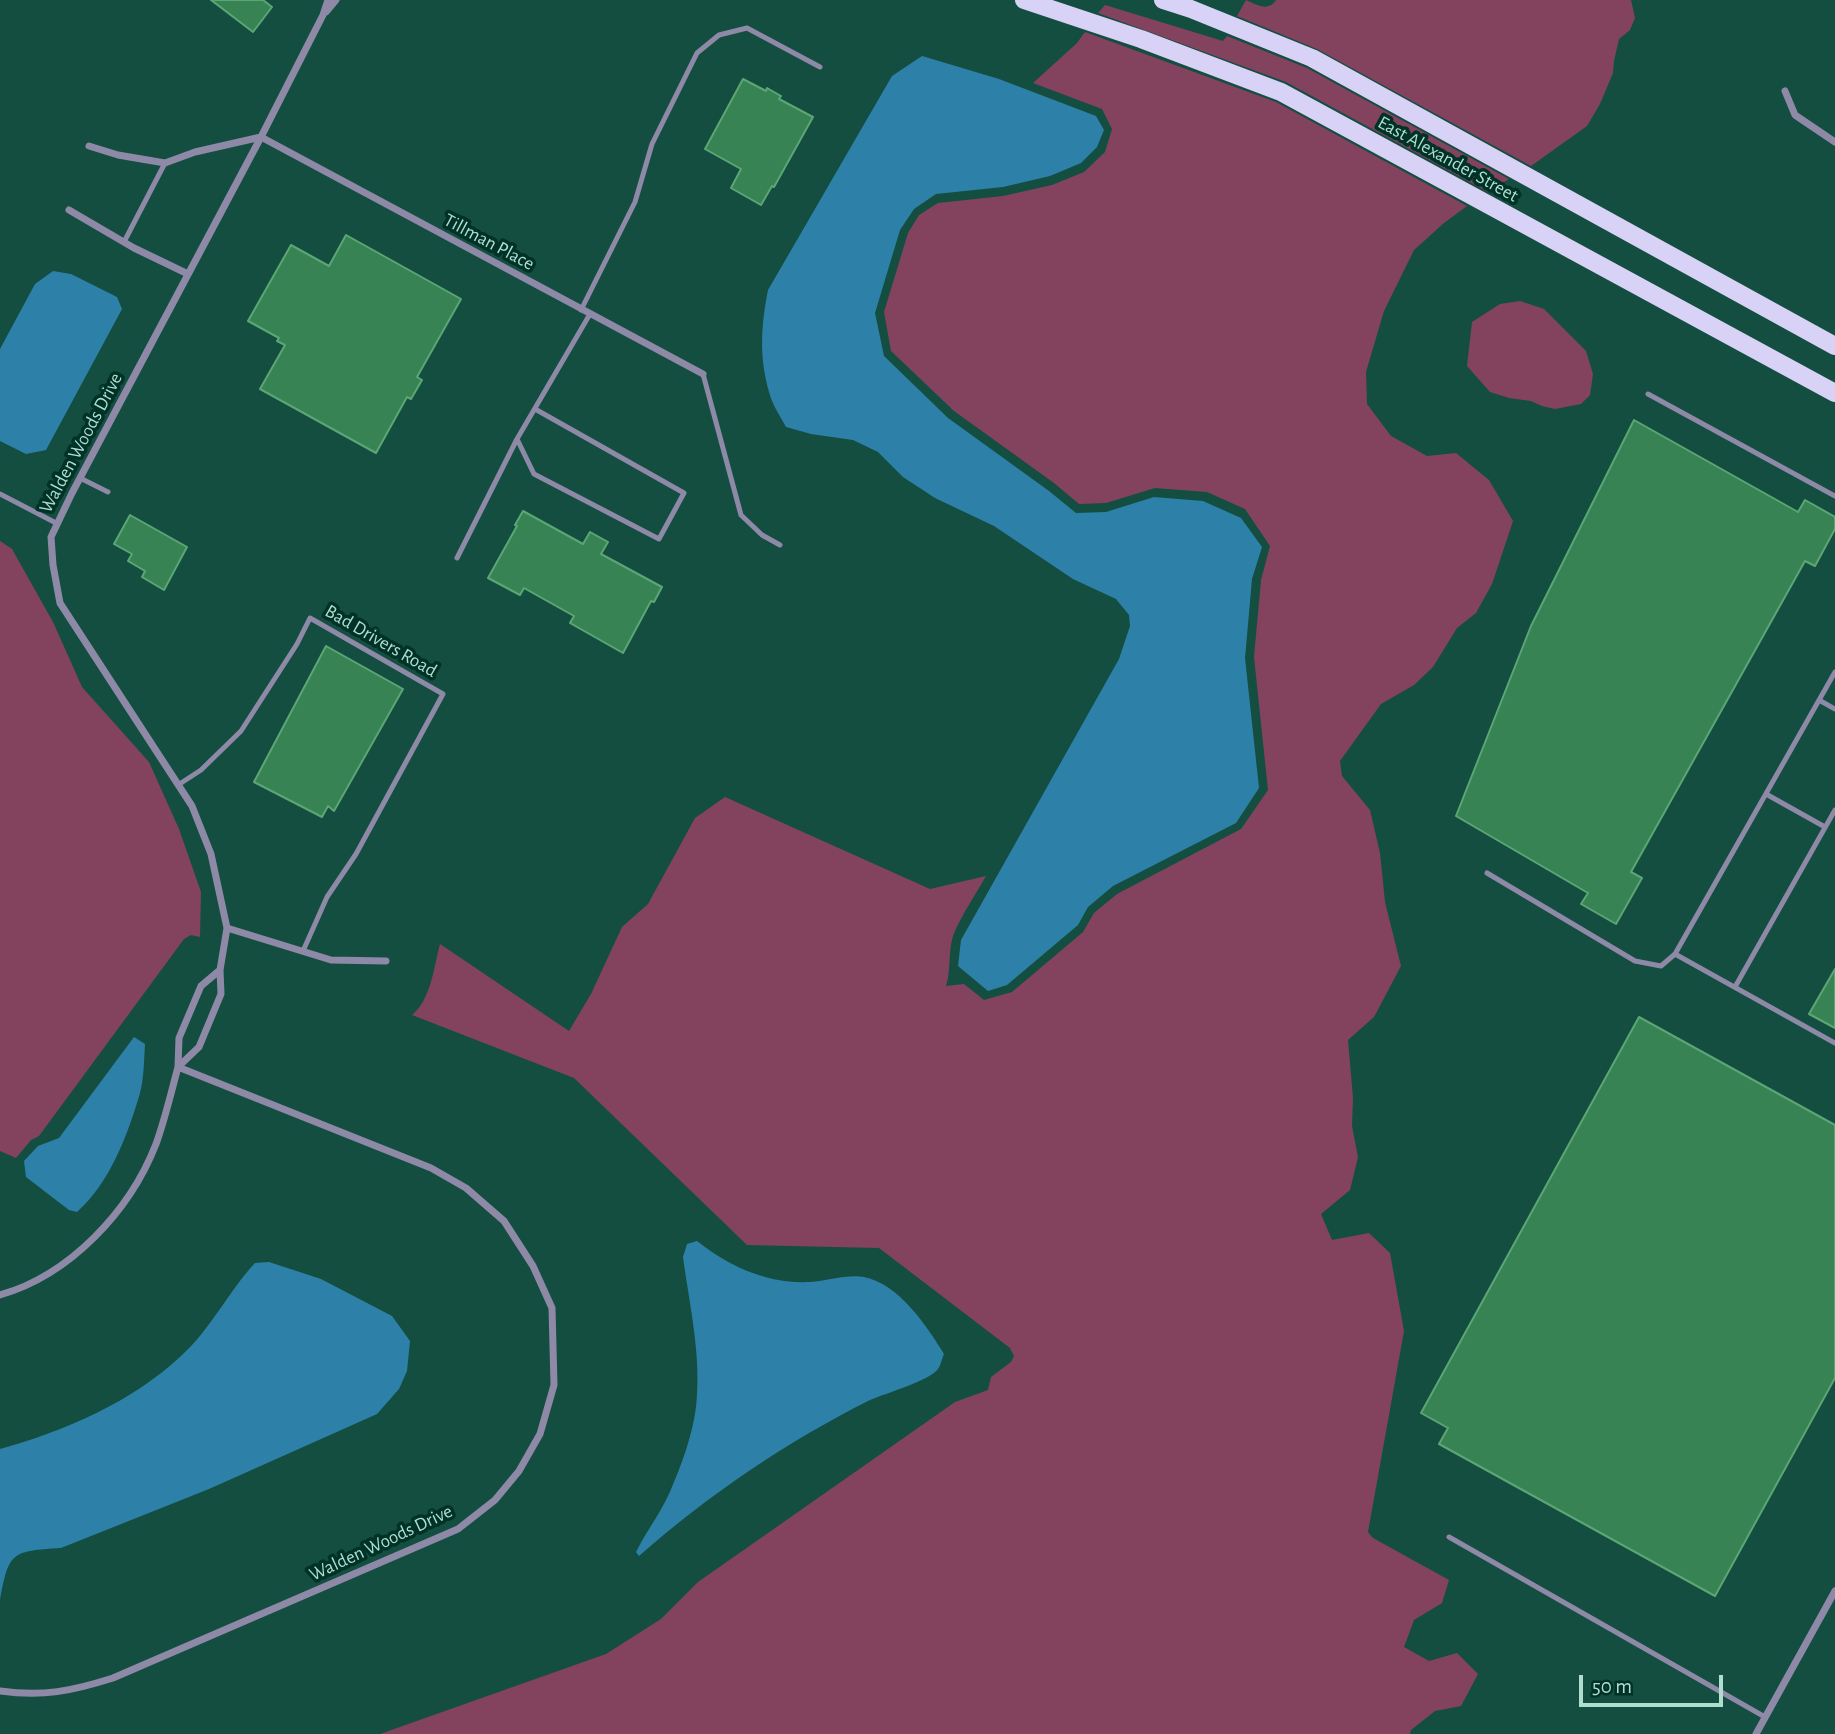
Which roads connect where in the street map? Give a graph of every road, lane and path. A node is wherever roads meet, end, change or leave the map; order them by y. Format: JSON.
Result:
{"nodes":[{"id":1,"x":328,"y":0,"type":"edge"},
{"id":2,"x":336,"y":0,"type":"edge"},
{"id":3,"x":1024,"y":0,"type":"edge"},
{"id":4,"x":1163,"y":0,"type":"edge"},
{"id":5,"x":323,"y":15,"type":"junction"},
{"id":6,"x":820,"y":67,"type":"dead end"},
{"id":7,"x":1785,"y":91,"type":"dead end"},
{"id":8,"x":261,"y":137,"type":"junction"},
{"id":9,"x":1835,"y":142,"type":"edge"},
{"id":10,"x":89,"y":146,"type":"dead end"},
{"id":11,"x":165,"y":163,"type":"junction"},
{"id":12,"x":69,"y":210,"type":"dead end"},
{"id":13,"x":124,"y":242,"type":"junction"},
{"id":14,"x":188,"y":274,"type":"junction"},
{"id":15,"x":581,"y":310,"type":"junction"},
{"id":16,"x":590,"y":314,"type":"junction"},
{"id":17,"x":1835,"y":346,"type":"edge"},
{"id":18,"x":703,"y":374,"type":"joint"},
{"id":19,"x":1835,"y":393,"type":"edge"},
{"id":20,"x":1648,"y":394,"type":"dead end"},
{"id":21,"x":535,"y":409,"type":"junction"},
{"id":22,"x":517,"y":439,"type":"junction"},
{"id":23,"x":80,"y":478,"type":"junction"},
{"id":24,"x":108,"y":492,"type":"dead end"},
{"id":25,"x":0,"y":494,"type":"edge"},
{"id":26,"x":1835,"y":496,"type":"edge"},
{"id":27,"x":56,"y":523,"type":"junction"},
{"id":28,"x":780,"y":545,"type":"dead end"},
{"id":29,"x":457,"y":558,"type":"dead end"},
{"id":30,"x":1835,"y":672,"type":"edge"},
{"id":31,"x":1819,"y":700,"type":"junction"},
{"id":32,"x":1835,"y":709,"type":"edge"},
{"id":33,"x":178,"y":785,"type":"junction"},
{"id":34,"x":1766,"y":794,"type":"junction"},
{"id":35,"x":1835,"y":810,"type":"edge"},
{"id":36,"x":1825,"y":827,"type":"junction"},
{"id":37,"x":1487,"y":873,"type":"dead end"},
{"id":38,"x":227,"y":928,"type":"junction"},
{"id":39,"x":303,"y":951,"type":"junction"},
{"id":40,"x":1675,"y":954,"type":"junction"},
{"id":41,"x":386,"y":961,"type":"dead end"},
{"id":42,"x":220,"y":970,"type":"junction"},
{"id":43,"x":1735,"y":987,"type":"junction"},
{"id":44,"x":1835,"y":1043,"type":"edge"},
{"id":45,"x":178,"y":1067,"type":"junction"},
{"id":46,"x":0,"y":1295,"type":"edge"},
{"id":47,"x":1449,"y":1537,"type":"dead end"},
{"id":48,"x":1835,"y":1591,"type":"edge"},
{"id":49,"x":0,"y":1691,"type":"edge"},
{"id":50,"x":1765,"y":1717,"type":"junction"},
{"id":51,"x":1756,"y":1734,"type":"edge"}],
"edges":[{"from":1,"to":5,"type":"street","name":"Walden Woods Drive"},
{"from":2,"to":5,"type":"street","name":"Walden Woods Drive"},
{"from":3,"to":19,"type":"main road","name":"East Alexander Street"},
{"from":4,"to":17,"type":"main road","name":"East Alexander Street"},
{"from":5,"to":8,"type":"street","name":"Walden Woods Drive"},
{"from":6,"to":15,"type":"lane"},
{"from":7,"to":9,"type":"street"},
{"from":8,"to":11,"type":"street"},
{"from":8,"to":14,"type":"street","name":"Walden Woods Drive"},
{"from":8,"to":15,"type":"street","name":"Tillman Place"},
{"from":10,"to":11,"type":"street"},
{"from":11,"to":13,"type":"lane"},
{"from":12,"to":13,"type":"street"},
{"from":13,"to":14,"type":"street"},
{"from":14,"to":23,"type":"street","name":"Walden Woods Drive"},
{"from":15,"to":16,"type":"street","name":"Tillman Place"},
{"from":16,"to":18,"type":"street","name":"Tillman Place"},
{"from":16,"to":21,"type":"lane"},
{"from":18,"to":28,"type":"lane"},
{"from":20,"to":26,"type":"lane"},
{"from":21,"to":22,"type":"lane"},
{"from":21,"to":22,"type":"lane"},
{"from":22,"to":29,"type":"lane"},
{"from":23,"to":24,"type":"lane"},
{"from":23,"to":27,"type":"street","name":"Walden Woods Drive"},
{"from":25,"to":27,"type":"lane"},
{"from":27,"to":33,"type":"street","name":"Walden Woods Drive"},
{"from":30,"to":31,"type":"lane"},
{"from":31,"to":32,"type":"lane"},
{"from":31,"to":34,"type":"lane"},
{"from":33,"to":38,"type":"street","name":"Walden Woods Drive"},
{"from":33,"to":39,"type":"lane","name":"Bad Drivers Road"},
{"from":34,"to":36,"type":"lane"},
{"from":34,"to":40,"type":"lane"},
{"from":35,"to":36,"type":"lane"},
{"from":36,"to":43,"type":"lane"},
{"from":37,"to":40,"type":"lane"},
{"from":38,"to":39,"type":"street"},
{"from":38,"to":42,"type":"street","name":"Walden Woods Drive"},
{"from":39,"to":41,"type":"street"},
{"from":40,"to":43,"type":"lane"},
{"from":42,"to":45,"type":"street","name":"Walden Woods Drive"},
{"from":42,"to":45,"type":"street","name":"Walden Woods Drive"},
{"from":43,"to":44,"type":"lane"},
{"from":45,"to":46,"type":"street","name":"Walden Woods Drive"},
{"from":45,"to":49,"type":"street","name":"Walden Woods Drive"},
{"from":47,"to":50,"type":"lane"},
{"from":48,"to":50,"type":"street"},
{"from":50,"to":51,"type":"street"}]}
